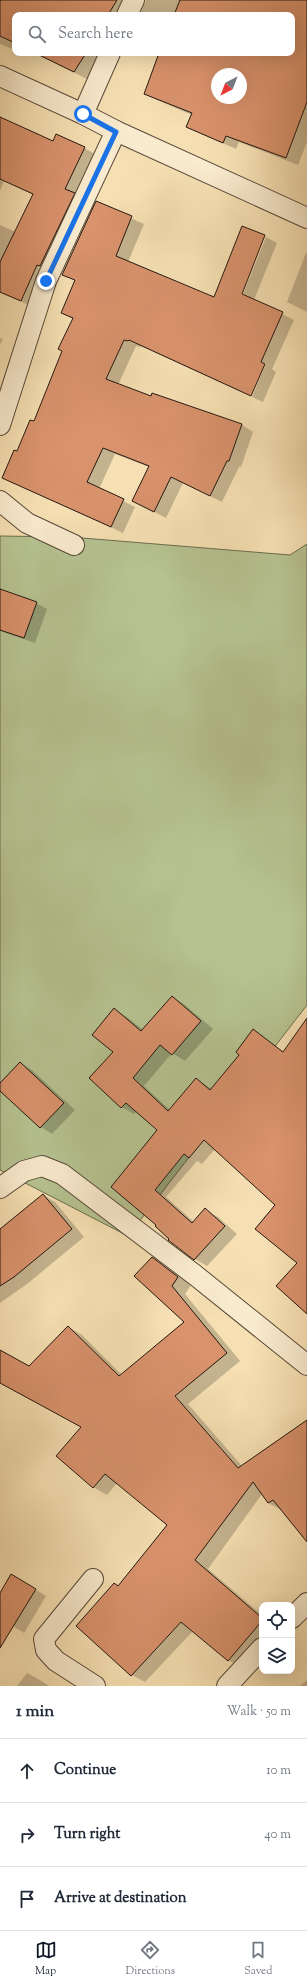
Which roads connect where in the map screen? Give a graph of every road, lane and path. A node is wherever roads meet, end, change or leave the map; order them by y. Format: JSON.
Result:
{"nodes":[{"id":1,"x":134,"y":0,"type":"edge"},
{"id":2,"x":128,"y":12,"type":"edge"},
{"id":3,"x":109,"y":56,"type":"edge"},
{"id":4,"x":0,"y":76,"type":"edge"},
{"id":5,"x":83,"y":114,"type":"junction"},
{"id":6,"x":116,"y":132,"type":"junction"},
{"id":7,"x":307,"y":218,"type":"edge"},
{"id":8,"x":0,"y":425,"type":"edge"},
{"id":9,"x":0,"y":500,"type":"edge"},
{"id":10,"x":74,"y":545,"type":"dead end"},
{"id":11,"x":0,"y":1188,"type":"edge"},
{"id":12,"x":307,"y":1365,"type":"edge"},
{"id":13,"x":92,"y":1579,"type":"dead end"},
{"id":14,"x":307,"y":1603,"type":"edge"},
{"id":15,"x":295,"y":1615,"type":"edge"},
{"id":16,"x":259,"y":1651,"type":"edge"},
{"id":17,"x":95,"y":1686,"type":"edge"},
{"id":18,"x":227,"y":1686,"type":"edge"}],
"edges":[{"from":1,"to":2,"type":"street"},
{"from":3,"to":5,"type":"street"},
{"from":4,"to":5,"type":"street"},
{"from":5,"to":6,"type":"street"},
{"from":6,"to":7,"type":"street"},
{"from":6,"to":8,"type":"street"},
{"from":9,"to":10,"type":"street"},
{"from":11,"to":12,"type":"street"},
{"from":13,"to":17,"type":"street"},
{"from":14,"to":15,"type":"street"},
{"from":16,"to":18,"type":"street"}]}
